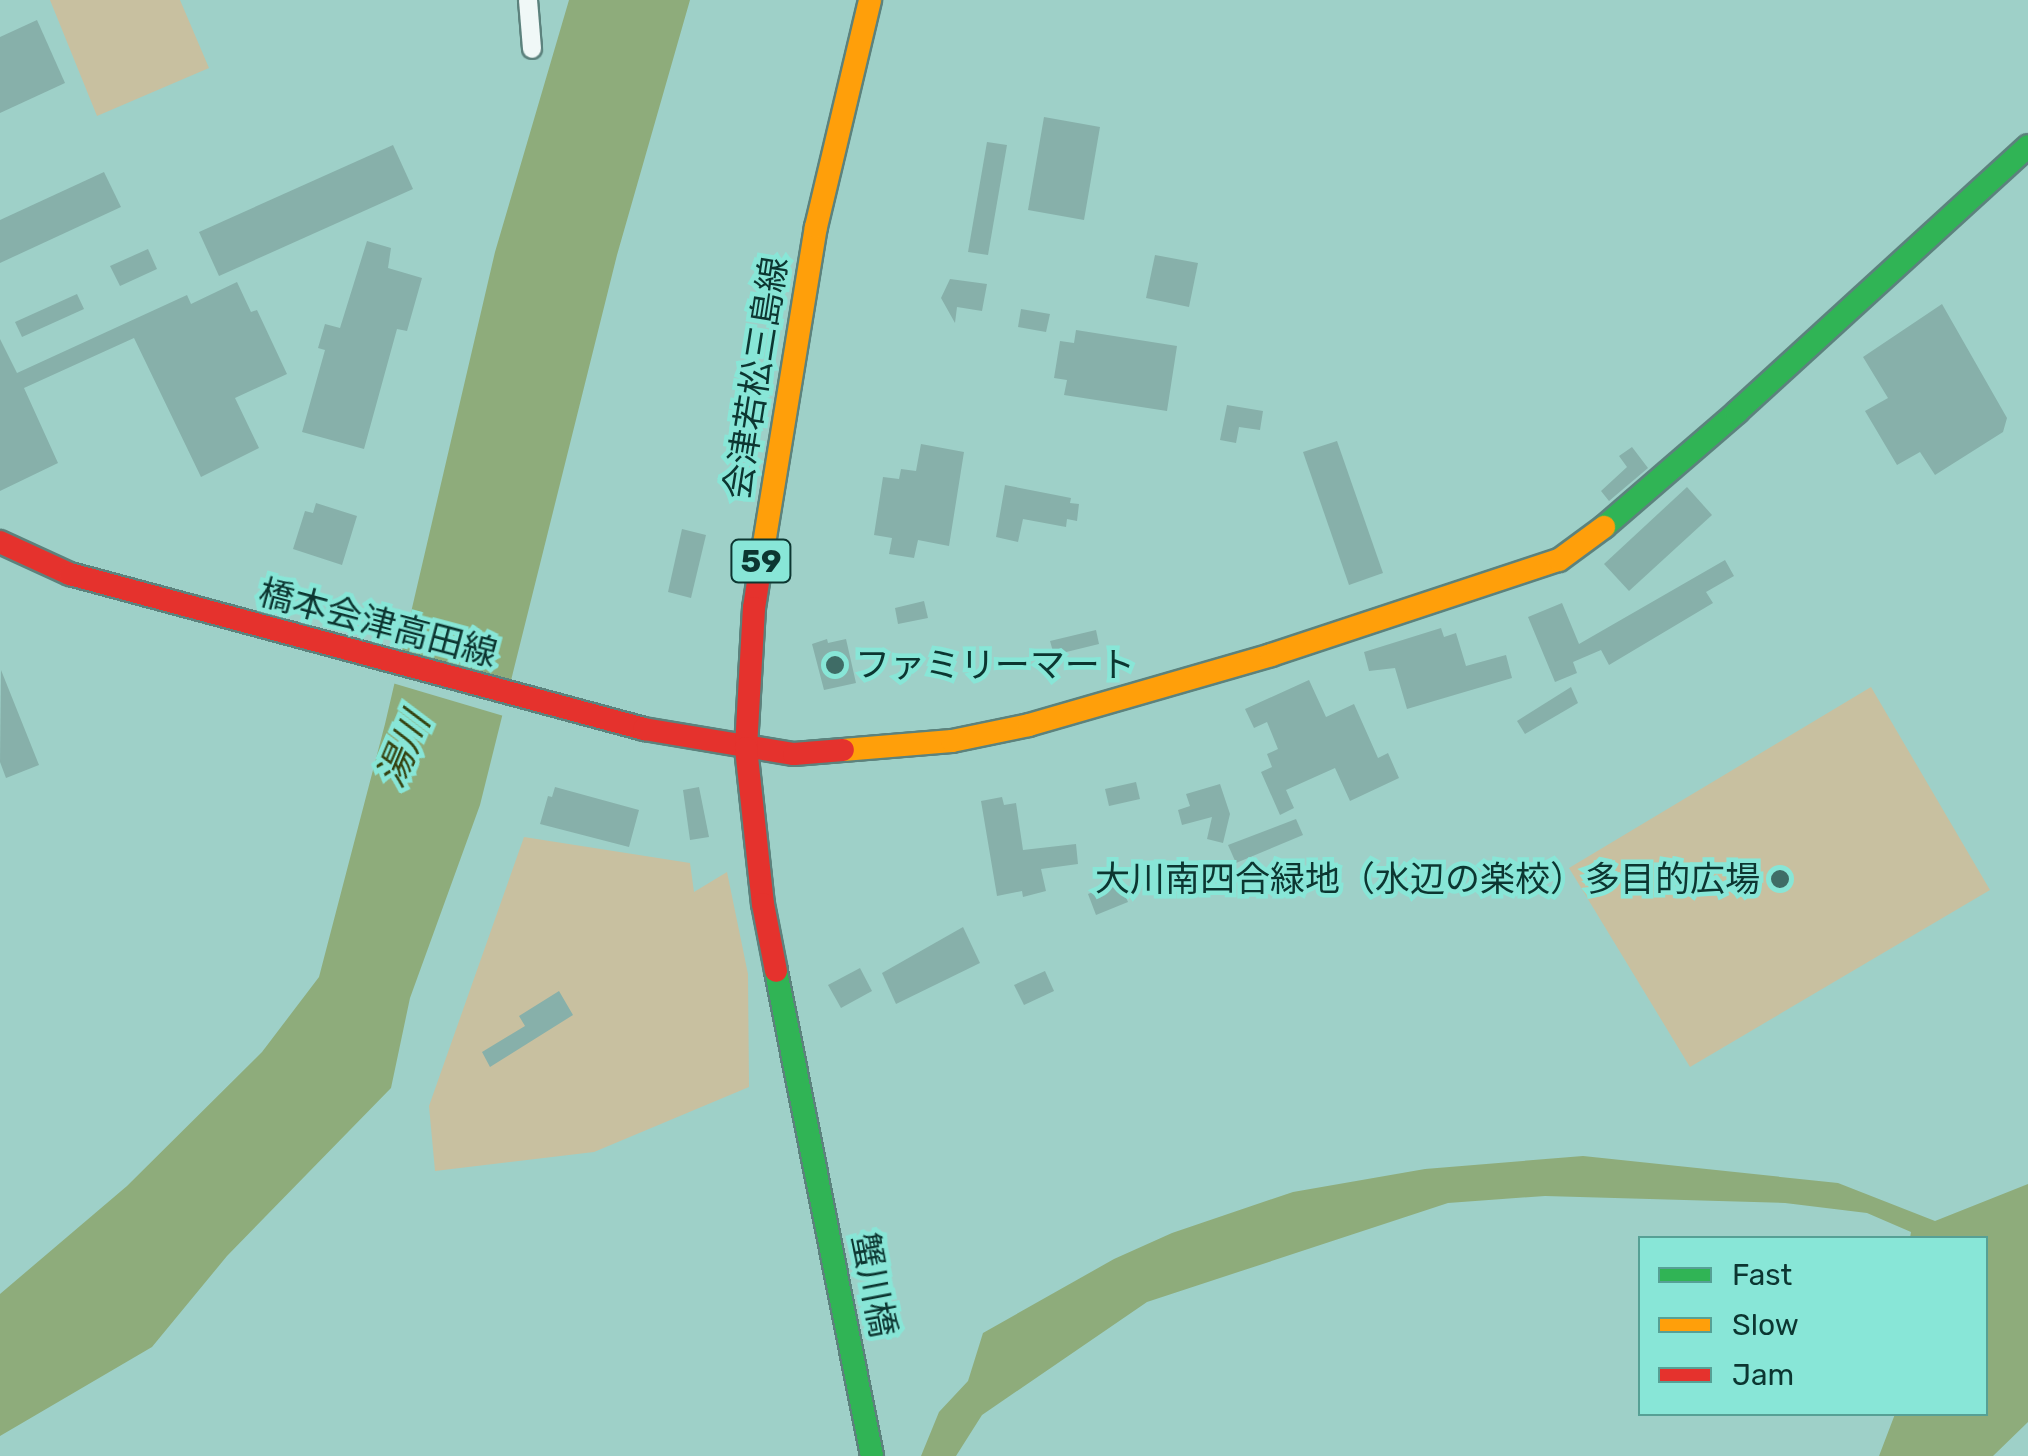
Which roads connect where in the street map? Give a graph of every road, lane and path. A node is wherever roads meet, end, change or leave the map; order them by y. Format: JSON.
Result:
{"nodes":[{"id":1,"x":528,"y":0,"type":"edge"},
{"id":2,"x":870,"y":0,"type":"edge"},
{"id":3,"x":532,"y":48,"type":"dead end"},
{"id":4,"x":2028,"y":146,"type":"edge"},
{"id":5,"x":0,"y":542,"type":"edge"},
{"id":6,"x":746,"y":748,"type":"junction"},
{"id":7,"x":807,"y":1127,"type":"joint"},
{"id":8,"x":872,"y":1456,"type":"edge"}],
"edges":[{"from":1,"to":3,"type":"street"},
{"from":2,"to":6,"type":"main road","name":"会津若松三島線","number":"59"},
{"from":4,"to":6,"type":"main road","name":"橋本会津高田線"},
{"from":5,"to":6,"type":"main road","name":"橋本会津高田線"},
{"from":6,"to":7,"type":"main road","name":"会津若松三島線","number":"59"},
{"from":7,"to":8,"type":"main road","name":"蟹川橋","number":"59"}]}
